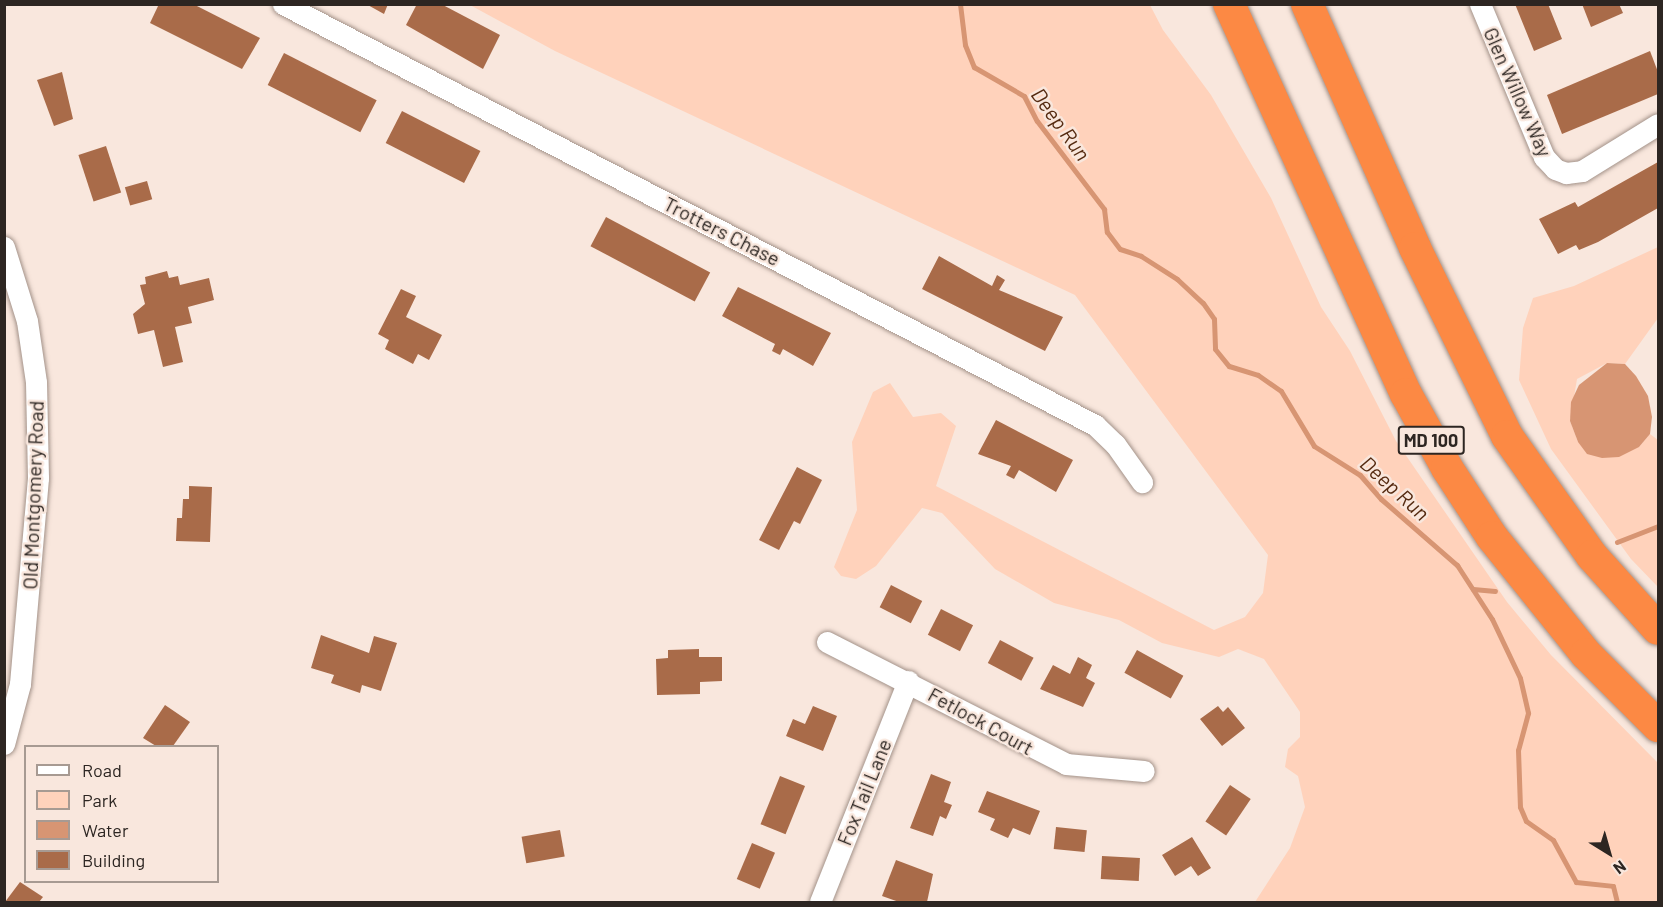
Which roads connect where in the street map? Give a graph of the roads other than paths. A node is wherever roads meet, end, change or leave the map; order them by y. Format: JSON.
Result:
{"nodes":[{"id":1,"x":283,"y":4,"type":"edge"},
{"id":2,"x":1220,"y":4,"type":"edge"},
{"id":3,"x":1229,"y":4,"type":"edge"},
{"id":4,"x":1307,"y":4,"type":"edge"},
{"id":5,"x":1326,"y":4,"type":"edge"},
{"id":6,"x":1480,"y":4,"type":"edge"},
{"id":7,"x":1275,"y":108,"type":"junction"},
{"id":8,"x":1659,"y":124,"type":"edge"},
{"id":9,"x":1383,"y":178,"type":"junction"},
{"id":10,"x":4,"y":247,"type":"edge"},
{"id":11,"x":1142,"y":482,"type":"dead end"},
{"id":12,"x":1659,"y":628,"type":"edge"},
{"id":13,"x":827,"y":642,"type":"dead end"},
{"id":14,"x":908,"y":681,"type":"junction"},
{"id":15,"x":1659,"y":726,"type":"edge"},
{"id":16,"x":4,"y":744,"type":"edge"},
{"id":17,"x":1143,"y":771,"type":"dead end"},
{"id":18,"x":820,"y":903,"type":"edge"}],
"edges":[{"from":1,"to":11,"type":"street","name":"Trotters Chase"},
{"from":2,"to":7,"type":"highway"},
{"from":3,"to":7,"type":"highway","number":"MD 100"},
{"from":4,"to":9,"type":"highway"},
{"from":5,"to":9,"type":"highway"},
{"from":6,"to":8,"type":"street","name":"Glen Willow Way"},
{"from":7,"to":15,"type":"highway","number":"MD 100"},
{"from":9,"to":12,"type":"highway"},
{"from":10,"to":16,"type":"street","name":"Old Montgomery Road"},
{"from":13,"to":14,"type":"street","name":"Fetlock Court"},
{"from":14,"to":17,"type":"street","name":"Fetlock Court"},
{"from":14,"to":18,"type":"street","name":"Fox Tail Lane"}]}
